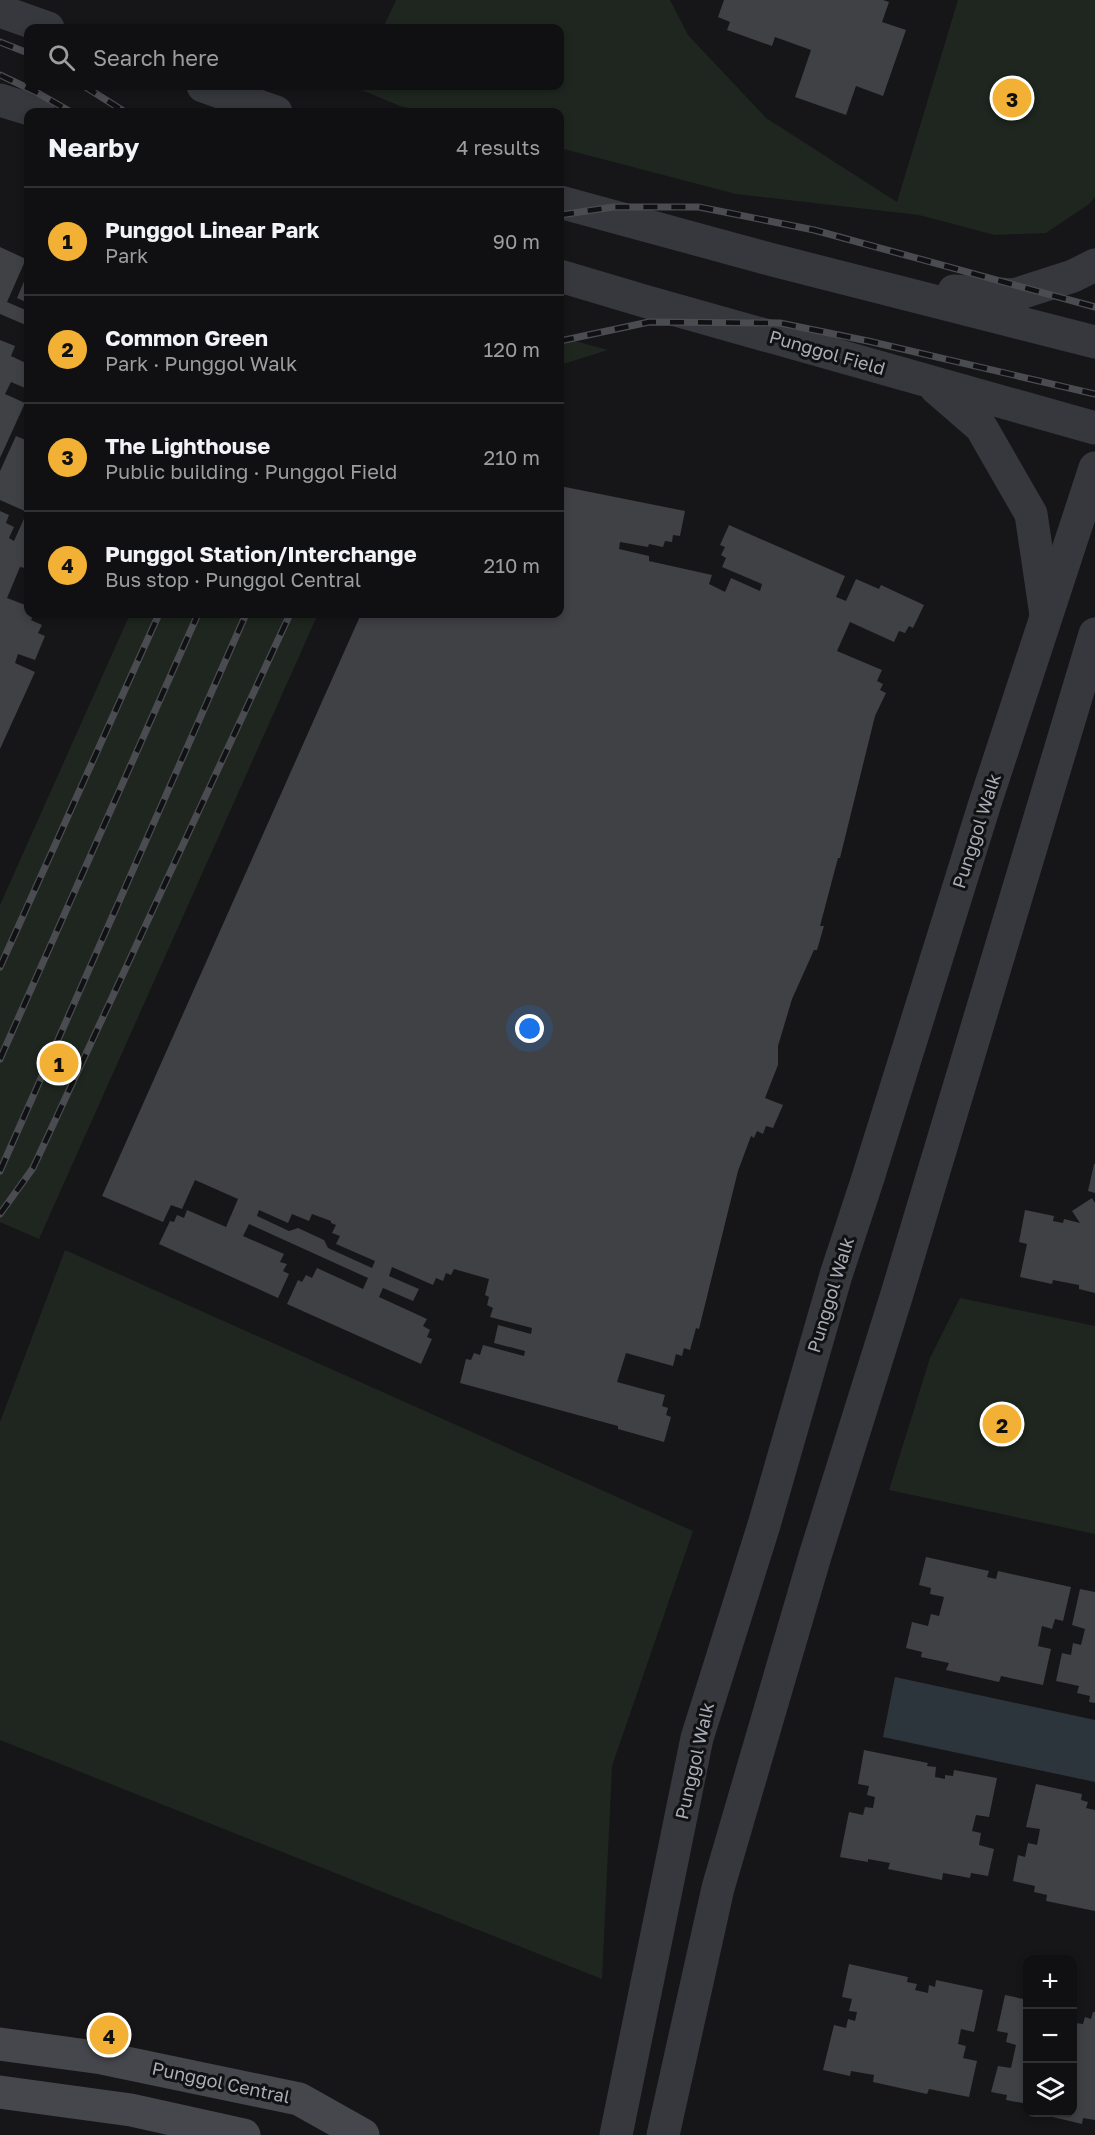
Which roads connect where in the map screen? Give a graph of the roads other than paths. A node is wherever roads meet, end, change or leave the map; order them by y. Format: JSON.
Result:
{"nodes":[{"id":1,"x":0,"y":11,"type":"edge"},
{"id":2,"x":37,"y":24,"type":"edge"},
{"id":3,"x":214,"y":90,"type":"edge"},
{"id":4,"x":0,"y":100,"type":"edge"},
{"id":5,"x":26,"y":108,"type":"edge"},
{"id":6,"x":265,"y":108,"type":"edge"},
{"id":7,"x":564,"y":203,"type":"edge"},
{"id":8,"x":1095,"y":265,"type":"edge"},
{"id":9,"x":564,"y":277,"type":"edge"},
{"id":10,"x":878,"y":287,"type":"junction"},
{"id":11,"x":1095,"y":342,"type":"edge"},
{"id":12,"x":930,"y":383,"type":"junction"},
{"id":13,"x":1095,"y":428,"type":"edge"},
{"id":14,"x":1095,"y":468,"type":"edge"},
{"id":15,"x":1046,"y":615,"type":"junction"},
{"id":16,"x":1095,"y":634,"type":"edge"},
{"id":17,"x":0,"y":2044,"type":"edge"},
{"id":18,"x":0,"y":2092,"type":"edge"},
{"id":19,"x":244,"y":2135,"type":"edge"},
{"id":20,"x":363,"y":2135,"type":"edge"},
{"id":21,"x":616,"y":2135,"type":"edge"},
{"id":22,"x":663,"y":2135,"type":"edge"}],
"edges":[{"from":1,"to":2,"type":"street"},
{"from":3,"to":6,"type":"street"},
{"from":4,"to":5,"type":"street"},
{"from":7,"to":10,"type":"street"},
{"from":8,"to":10,"type":"street"},
{"from":9,"to":12,"type":"street","name":"Punggol Field"},
{"from":10,"to":11,"type":"street"},
{"from":12,"to":13,"type":"street","name":"Punggol Field"},
{"from":12,"to":15,"type":"street"},
{"from":14,"to":15,"type":"street","name":"Punggol Walk"},
{"from":15,"to":21,"type":"street","name":"Punggol Walk"},
{"from":16,"to":22,"type":"street"},
{"from":17,"to":20,"type":"main road","name":"Punggol Central"},
{"from":18,"to":19,"type":"main road"}]}
